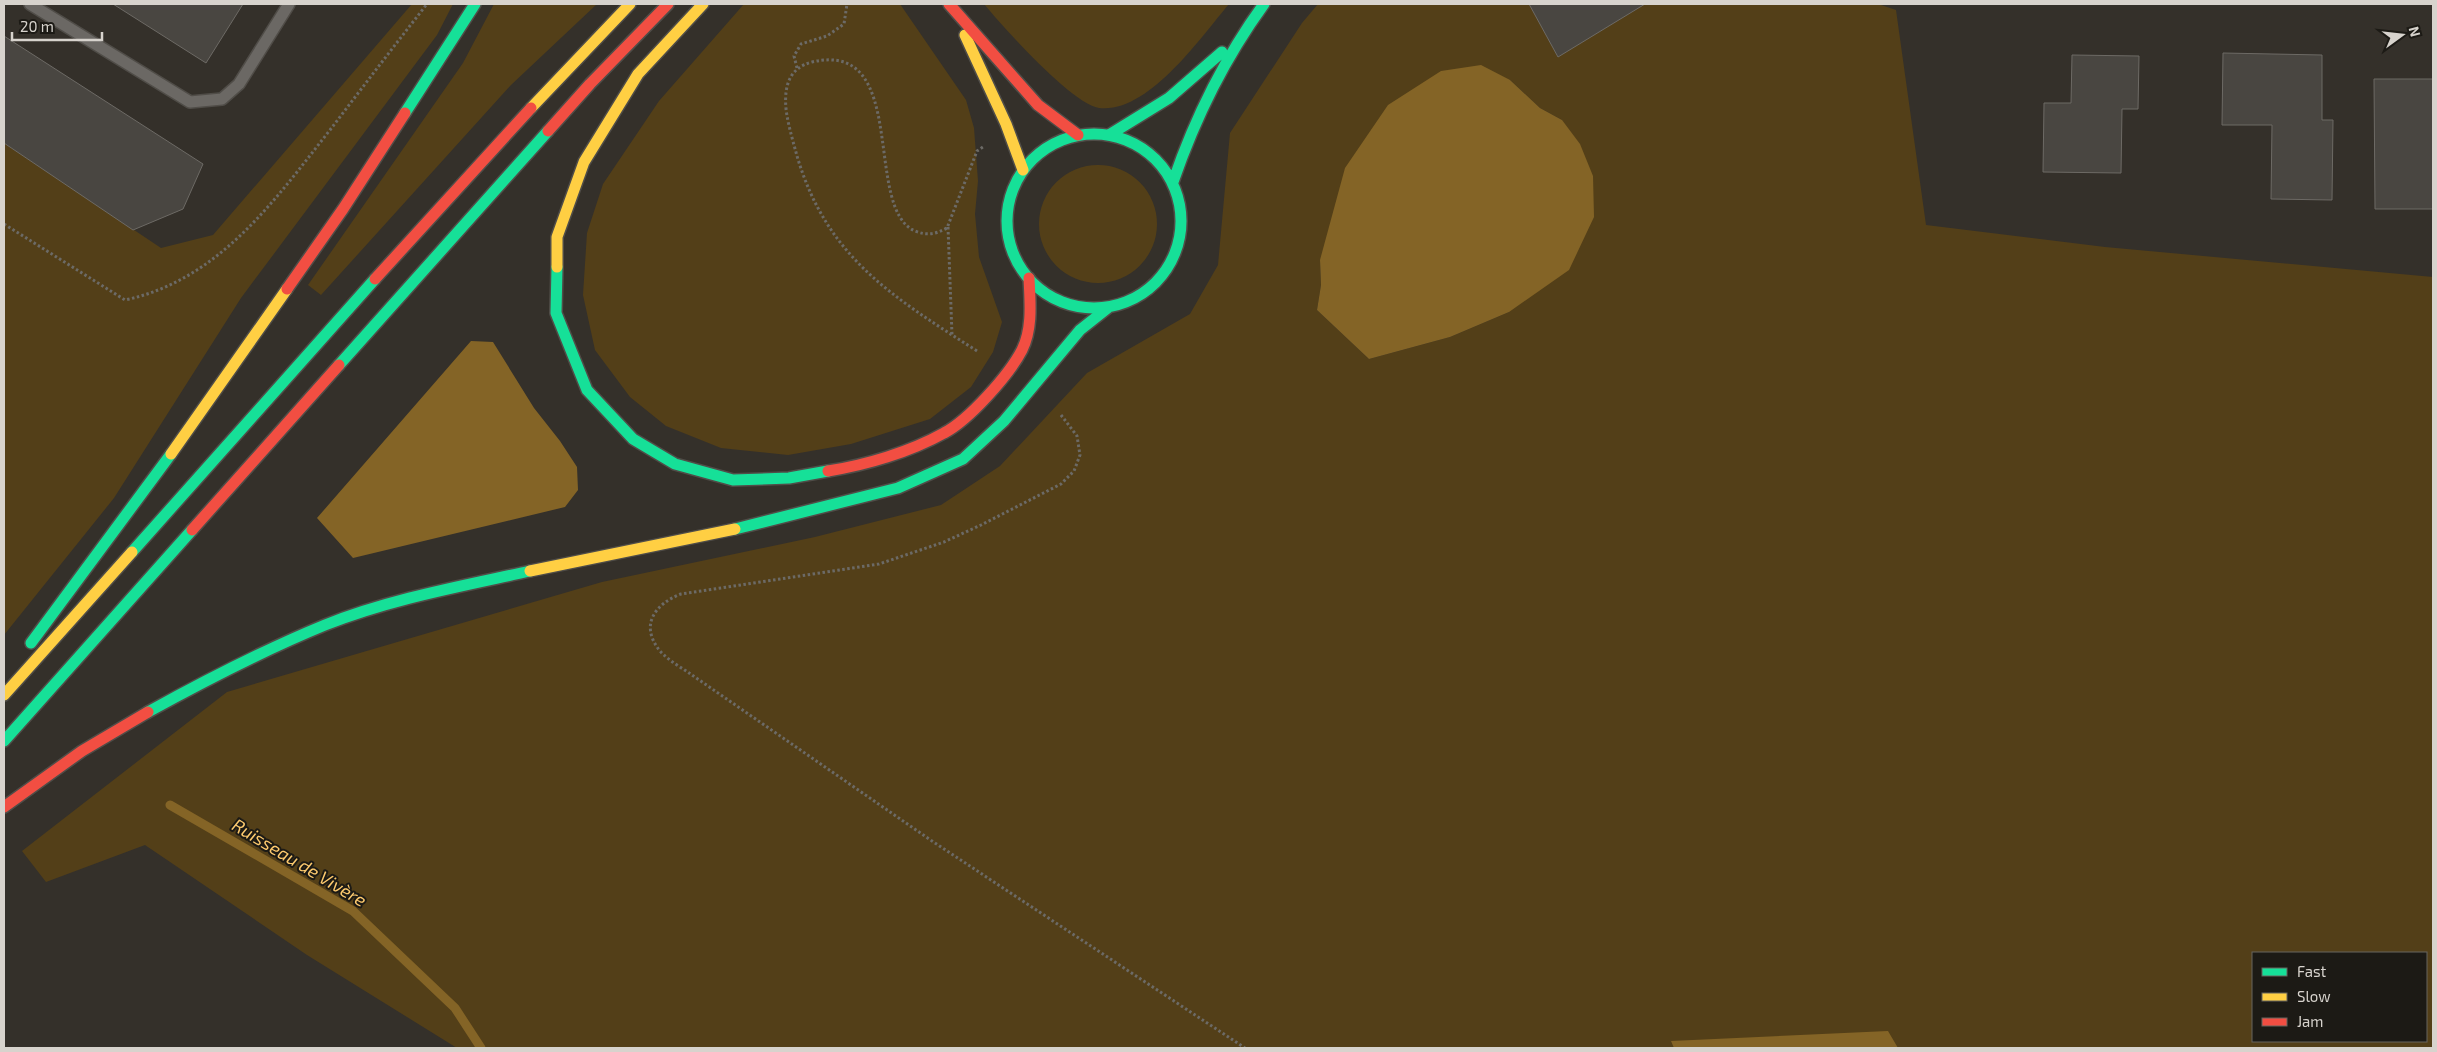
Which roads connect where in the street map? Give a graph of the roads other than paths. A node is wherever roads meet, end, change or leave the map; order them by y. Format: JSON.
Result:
{"nodes":[{"id":1,"x":30,"y":4,"type":"edge"},
{"id":2,"x":290,"y":4,"type":"edge"},
{"id":3,"x":475,"y":4,"type":"edge"},
{"id":4,"x":630,"y":4,"type":"edge"},
{"id":5,"x":668,"y":4,"type":"edge"},
{"id":6,"x":703,"y":4,"type":"edge"},
{"id":7,"x":1264,"y":4,"type":"edge"},
{"id":8,"x":951,"y":6,"type":"edge"},
{"id":9,"x":1247,"y":25,"type":"junction"},
{"id":10,"x":1078,"y":135,"type":"junction"},
{"id":11,"x":1109,"y":135,"type":"junction"},
{"id":12,"x":1023,"y":170,"type":"junction"},
{"id":13,"x":1173,"y":182,"type":"junction"},
{"id":14,"x":1028,"y":278,"type":"junction"},
{"id":15,"x":1109,"y":307,"type":"junction"},
{"id":16,"x":24,"y":652,"type":"dead end"},
{"id":17,"x":4,"y":695,"type":"edge"},
{"id":18,"x":4,"y":741,"type":"edge"},
{"id":19,"x":4,"y":808,"type":"edge"}],
"edges":[{"from":1,"to":2,"type":"lane"},
{"from":3,"to":16,"type":"main road"},
{"from":4,"to":17,"type":"main road"},
{"from":5,"to":18,"type":"main road"},
{"from":6,"to":14,"type":"main road"},
{"from":7,"to":9,"type":"main road"},
{"from":8,"to":10,"type":"main road"},
{"from":8,"to":12,"type":"main road"},
{"from":9,"to":11,"type":"main road"},
{"from":9,"to":13,"type":"main road"},
{"from":10,"to":11,"type":"main road"},
{"from":10,"to":12,"type":"main road"},
{"from":11,"to":13,"type":"main road"},
{"from":12,"to":14,"type":"main road"},
{"from":13,"to":15,"type":"main road"},
{"from":14,"to":15,"type":"main road"},
{"from":15,"to":19,"type":"main road"}]}
